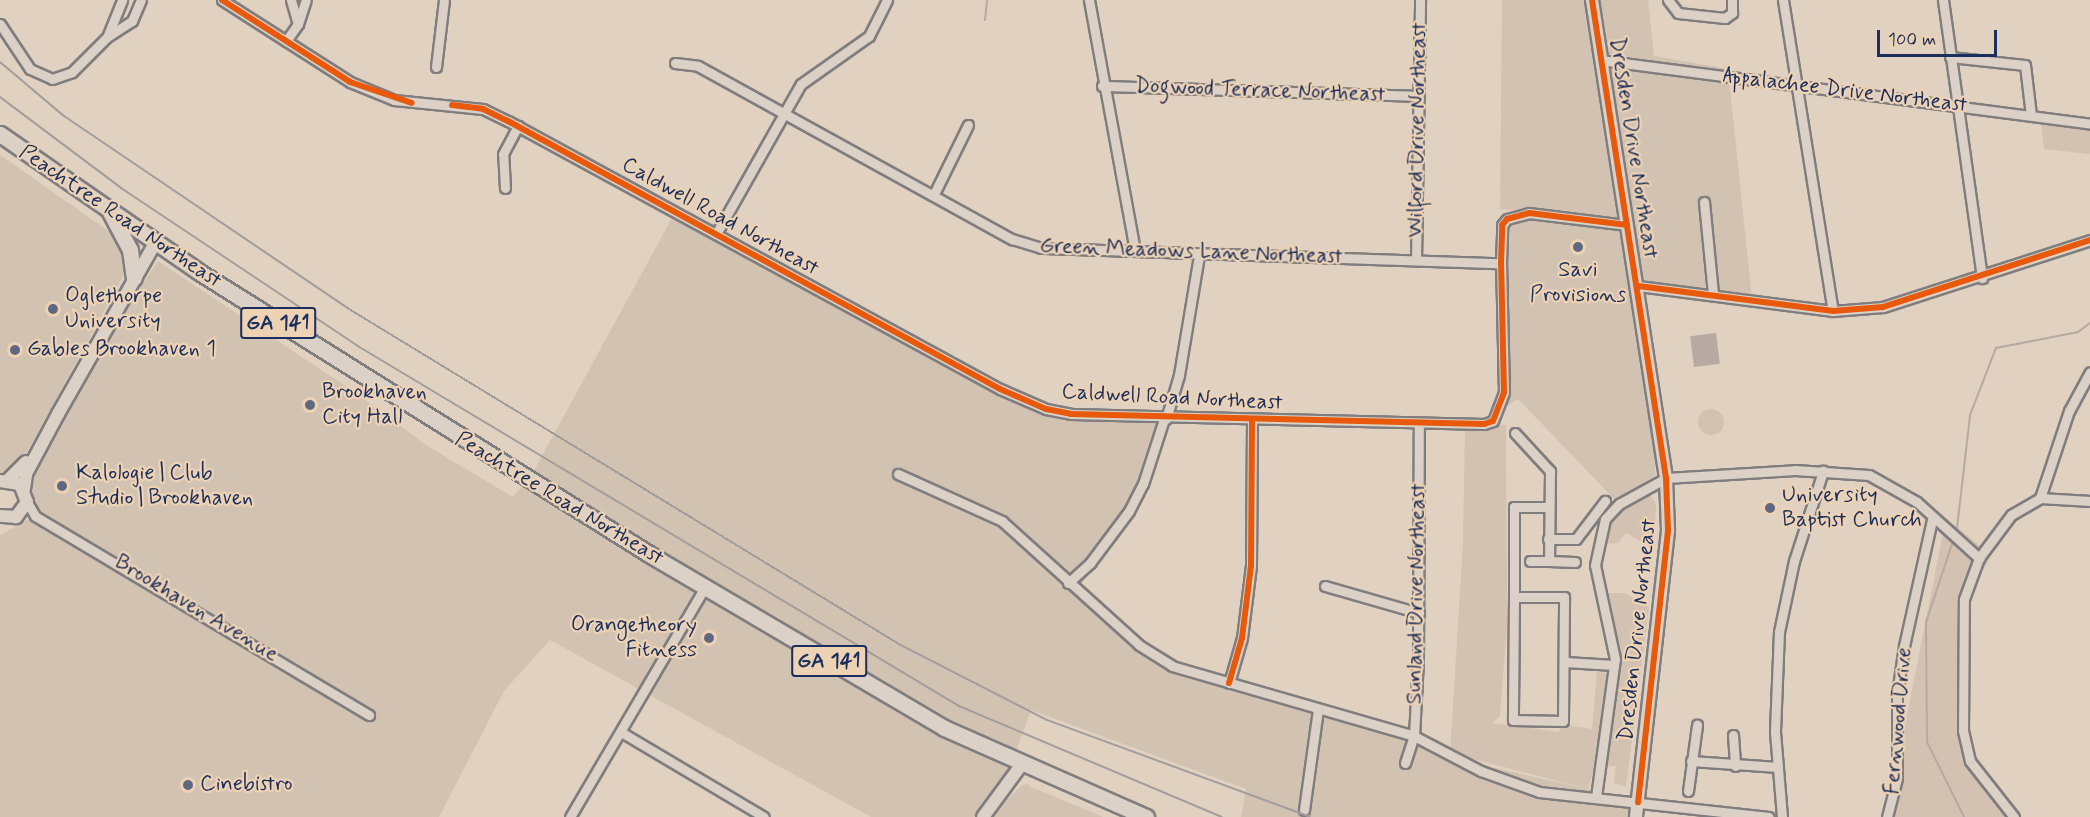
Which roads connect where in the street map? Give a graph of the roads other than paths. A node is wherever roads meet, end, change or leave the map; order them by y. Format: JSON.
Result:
{"nodes":[{"id":1,"x":122,"y":0,"type":"edge"},
{"id":2,"x":128,"y":0,"type":"edge"},
{"id":3,"x":141,"y":0,"type":"edge"},
{"id":4,"x":222,"y":0,"type":"edge"},
{"id":5,"x":291,"y":0,"type":"edge"},
{"id":6,"x":306,"y":0,"type":"edge"},
{"id":7,"x":444,"y":0,"type":"edge"},
{"id":8,"x":887,"y":0,"type":"edge"},
{"id":9,"x":1089,"y":0,"type":"edge"},
{"id":10,"x":1420,"y":0,"type":"edge"},
{"id":11,"x":1592,"y":0,"type":"edge"},
{"id":12,"x":1668,"y":0,"type":"edge"},
{"id":13,"x":1732,"y":0,"type":"edge"},
{"id":14,"x":1783,"y":0,"type":"edge"},
{"id":15,"x":1943,"y":0,"type":"edge"},
{"id":16,"x":0,"y":24,"type":"edge"},
{"id":17,"x":298,"y":24,"type":"junction"},
{"id":18,"x":109,"y":32,"type":"junction"},
{"id":19,"x":286,"y":41,"type":"junction"},
{"id":20,"x":1950,"y":57,"type":"junction"},
{"id":21,"x":1600,"y":60,"type":"junction"},
{"id":22,"x":675,"y":63,"type":"dead end"},
{"id":23,"x":436,"y":67,"type":"dead end"},
{"id":24,"x":1796,"y":84,"type":"junction"},
{"id":25,"x":1102,"y":86,"type":"junction"},
{"id":26,"x":1417,"y":96,"type":"junction"},
{"id":27,"x":1956,"y":105,"type":"junction"},
{"id":28,"x":781,"y":111,"type":"junction"},
{"id":29,"x":2031,"y":115,"type":"junction"},
{"id":30,"x":2090,"y":124,"type":"edge"},
{"id":31,"x":968,"y":125,"type":"dead end"},
{"id":32,"x":518,"y":126,"type":"junction"},
{"id":33,"x":0,"y":134,"type":"edge"},
{"id":34,"x":504,"y":189,"type":"dead end"},
{"id":35,"x":934,"y":194,"type":"junction"},
{"id":36,"x":1704,"y":202,"type":"dead end"},
{"id":37,"x":110,"y":212,"type":"junction"},
{"id":38,"x":1627,"y":225,"type":"junction"},
{"id":39,"x":716,"y":234,"type":"junction"},
{"id":40,"x":2090,"y":240,"type":"edge"},
{"id":41,"x":155,"y":243,"type":"junction"},
{"id":42,"x":1135,"y":250,"type":"junction"},
{"id":43,"x":1199,"y":256,"type":"junction"},
{"id":44,"x":1416,"y":260,"type":"junction"},
{"id":45,"x":1501,"y":263,"type":"junction"},
{"id":46,"x":134,"y":278,"type":"junction"},
{"id":47,"x":1982,"y":278,"type":"junction"},
{"id":48,"x":1638,"y":286,"type":"junction"},
{"id":49,"x":1713,"y":294,"type":"junction"},
{"id":50,"x":1833,"y":312,"type":"junction"},
{"id":51,"x":2090,"y":372,"type":"edge"},
{"id":52,"x":58,"y":414,"type":"junction"},
{"id":53,"x":1165,"y":419,"type":"junction"},
{"id":54,"x":1252,"y":421,"type":"junction"},
{"id":55,"x":1419,"y":423,"type":"junction"},
{"id":56,"x":1515,"y":433,"type":"dead end"},
{"id":57,"x":1823,"y":471,"type":"junction"},
{"id":58,"x":898,"y":474,"type":"dead end"},
{"id":59,"x":1666,"y":478,"type":"junction"},
{"id":60,"x":4,"y":481,"type":"edge"},
{"id":61,"x":2040,"y":498,"type":"junction"},
{"id":62,"x":24,"y":501,"type":"junction"},
{"id":63,"x":1605,"y":501,"type":"dead end"},
{"id":64,"x":2090,"y":501,"type":"edge"},
{"id":65,"x":1548,"y":507,"type":"junction"},
{"id":66,"x":1,"y":518,"type":"edge"},
{"id":67,"x":1932,"y":520,"type":"junction"},
{"id":68,"x":1548,"y":539,"type":"junction"},
{"id":69,"x":1979,"y":558,"type":"junction"},
{"id":70,"x":1530,"y":561,"type":"dead end"},
{"id":71,"x":1549,"y":561,"type":"junction"},
{"id":72,"x":1575,"y":562,"type":"dead end"},
{"id":73,"x":1068,"y":583,"type":"junction"},
{"id":74,"x":1324,"y":586,"type":"dead end"},
{"id":75,"x":705,"y":587,"type":"junction"},
{"id":76,"x":1514,"y":597,"type":"junction"},
{"id":77,"x":1419,"y":613,"type":"junction"},
{"id":78,"x":1565,"y":662,"type":"junction"},
{"id":79,"x":1614,"y":665,"type":"junction"},
{"id":80,"x":1229,"y":683,"type":"junction"},
{"id":81,"x":1318,"y":709,"type":"junction"},
{"id":82,"x":369,"y":714,"type":"dead end"},
{"id":83,"x":1696,"y":725,"type":"dead end"},
{"id":84,"x":621,"y":732,"type":"junction"},
{"id":85,"x":1733,"y":735,"type":"dead end"},
{"id":86,"x":1414,"y":736,"type":"junction"},
{"id":87,"x":1691,"y":761,"type":"junction"},
{"id":88,"x":1405,"y":763,"type":"dead end"},
{"id":89,"x":1022,"y":764,"type":"junction"},
{"id":90,"x":1735,"y":766,"type":"junction"},
{"id":91,"x":1778,"y":766,"type":"junction"},
{"id":92,"x":1688,"y":791,"type":"dead end"},
{"id":93,"x":1596,"y":797,"type":"junction"},
{"id":94,"x":1638,"y":802,"type":"junction"},
{"id":95,"x":1304,"y":810,"type":"dead end"},
{"id":96,"x":570,"y":817,"type":"edge"},
{"id":97,"x":764,"y":817,"type":"edge"},
{"id":98,"x":983,"y":817,"type":"edge"},
{"id":99,"x":1146,"y":817,"type":"edge"},
{"id":100,"x":1636,"y":817,"type":"edge"},
{"id":101,"x":1769,"y":817,"type":"edge"},
{"id":102,"x":1782,"y":817,"type":"edge"},
{"id":103,"x":1887,"y":817,"type":"edge"},
{"id":104,"x":2014,"y":817,"type":"edge"}],
"edges":[{"from":1,"to":18,"type":"street"},
{"from":2,"to":18,"type":"street"},
{"from":3,"to":18,"type":"street"},
{"from":4,"to":19,"type":"street","name":"Caldwell Road Northeast"},
{"from":5,"to":17,"type":"street"},
{"from":6,"to":17,"type":"street"},
{"from":7,"to":23,"type":"street"},
{"from":8,"to":28,"type":"street"},
{"from":9,"to":25,"type":"street"},
{"from":10,"to":26,"type":"street","name":"Wilford Drive Northeast"},
{"from":11,"to":21,"type":"street","name":"Dresden Drive Northeast"},
{"from":12,"to":13,"type":"street"},
{"from":14,"to":24,"type":"street"},
{"from":15,"to":20,"type":"street"},
{"from":16,"to":18,"type":"street"},
{"from":17,"to":19,"type":"street"},
{"from":19,"to":32,"type":"street","name":"Caldwell Road Northeast"},
{"from":20,"to":27,"type":"street"},
{"from":20,"to":29,"type":"street"},
{"from":21,"to":24,"type":"street","name":"Appalachee Drive Northeast"},
{"from":21,"to":38,"type":"street","name":"Dresden Drive Northeast"},
{"from":22,"to":28,"type":"street","name":"Green Meadows Lane Northeast"},
{"from":24,"to":27,"type":"street","name":"Appalachee Drive Northeast"},
{"from":24,"to":50,"type":"street"},
{"from":25,"to":26,"type":"street","name":"Dogwood Terrace Northeast"},
{"from":25,"to":42,"type":"street"},
{"from":26,"to":44,"type":"street","name":"Wilford Drive Northeast"},
{"from":27,"to":29,"type":"street","name":"Appalachee Drive Northeast"},
{"from":27,"to":47,"type":"street"},
{"from":28,"to":35,"type":"street","name":"Green Meadows Lane Northeast"},
{"from":28,"to":39,"type":"street"},
{"from":29,"to":30,"type":"street","name":"Appalachee Drive Northeast"},
{"from":31,"to":35,"type":"street"},
{"from":32,"to":34,"type":"street"},
{"from":32,"to":39,"type":"street","name":"Caldwell Road Northeast"},
{"from":33,"to":37,"type":"highway","name":"Peachtree Road Northeast","number":"GA 141"},
{"from":35,"to":42,"type":"street","name":"Green Meadows Lane Northeast"},
{"from":36,"to":49,"type":"street"},
{"from":37,"to":41,"type":"highway","name":"Peachtree Road Northeast","number":"GA 141"},
{"from":37,"to":46,"type":"highway"},
{"from":38,"to":45,"type":"street","name":"Caldwell Road Northeast"},
{"from":38,"to":48,"type":"street","name":"Dresden Drive Northeast"},
{"from":39,"to":53,"type":"street","name":"Caldwell Road Northeast"},
{"from":40,"to":47,"type":"street"},
{"from":41,"to":46,"type":"street"},
{"from":41,"to":75,"type":"highway","name":"Peachtree Road Northeast","number":"GA 141"},
{"from":42,"to":43,"type":"street","name":"Green Meadows Lane Northeast"},
{"from":43,"to":44,"type":"street","name":"Green Meadows Lane Northeast"},
{"from":43,"to":53,"type":"street"},
{"from":44,"to":45,"type":"street","name":"Green Meadows Lane Northeast"},
{"from":45,"to":55,"type":"street","name":"Caldwell Road Northeast"},
{"from":46,"to":52,"type":"street"},
{"from":47,"to":50,"type":"street"},
{"from":48,"to":49,"type":"street"},
{"from":48,"to":59,"type":"street","name":"Dresden Drive Northeast"},
{"from":49,"to":50,"type":"street"},
{"from":51,"to":61,"type":"street"},
{"from":52,"to":60,"type":"street"},
{"from":52,"to":62,"type":"street"},
{"from":53,"to":54,"type":"street","name":"Caldwell Road Northeast"},
{"from":53,"to":73,"type":"street"},
{"from":54,"to":55,"type":"street","name":"Caldwell Road Northeast"},
{"from":54,"to":80,"type":"street"},
{"from":55,"to":77,"type":"street","name":"Sunland Drive Northeast"},
{"from":56,"to":65,"type":"street"},
{"from":57,"to":59,"type":"street"},
{"from":57,"to":67,"type":"street"},
{"from":57,"to":91,"type":"street"},
{"from":58,"to":73,"type":"street"},
{"from":59,"to":79,"type":"street"},
{"from":59,"to":94,"type":"street","name":"Dresden Drive Northeast"},
{"from":60,"to":62,"type":"street"},
{"from":61,"to":64,"type":"street"},
{"from":61,"to":69,"type":"street"},
{"from":62,"to":66,"type":"street"},
{"from":62,"to":82,"type":"street","name":"Brookhaven Avenue"},
{"from":63,"to":68,"type":"street"},
{"from":65,"to":68,"type":"street"},
{"from":65,"to":76,"type":"street"},
{"from":67,"to":69,"type":"street"},
{"from":67,"to":103,"type":"street","name":"Fernwood Drive"},
{"from":68,"to":71,"type":"street"},
{"from":69,"to":104,"type":"street"},
{"from":70,"to":71,"type":"street"},
{"from":71,"to":72,"type":"street"},
{"from":73,"to":80,"type":"street"},
{"from":74,"to":77,"type":"street"},
{"from":75,"to":84,"type":"street"},
{"from":75,"to":89,"type":"highway","name":"Peachtree Road Northeast","number":"GA 141"},
{"from":76,"to":78,"type":"street"},
{"from":76,"to":78,"type":"street"},
{"from":77,"to":86,"type":"street","name":"Sunland Drive Northeast"},
{"from":78,"to":79,"type":"street"},
{"from":79,"to":93,"type":"street"},
{"from":80,"to":81,"type":"street"},
{"from":81,"to":86,"type":"street"},
{"from":81,"to":95,"type":"street"},
{"from":83,"to":87,"type":"street"},
{"from":84,"to":96,"type":"street"},
{"from":84,"to":97,"type":"street"},
{"from":85,"to":90,"type":"street"},
{"from":86,"to":88,"type":"street","name":"Sunland Drive Northeast"},
{"from":86,"to":93,"type":"street"},
{"from":87,"to":90,"type":"street"},
{"from":87,"to":92,"type":"street"},
{"from":89,"to":98,"type":"street"},
{"from":89,"to":99,"type":"highway","name":"Peachtree Road Northeast","number":"GA 141"},
{"from":90,"to":91,"type":"street"},
{"from":91,"to":102,"type":"street"},
{"from":93,"to":94,"type":"street"},
{"from":94,"to":100,"type":"street","name":"Dresden Drive Northeast"},
{"from":94,"to":101,"type":"street"}]}
